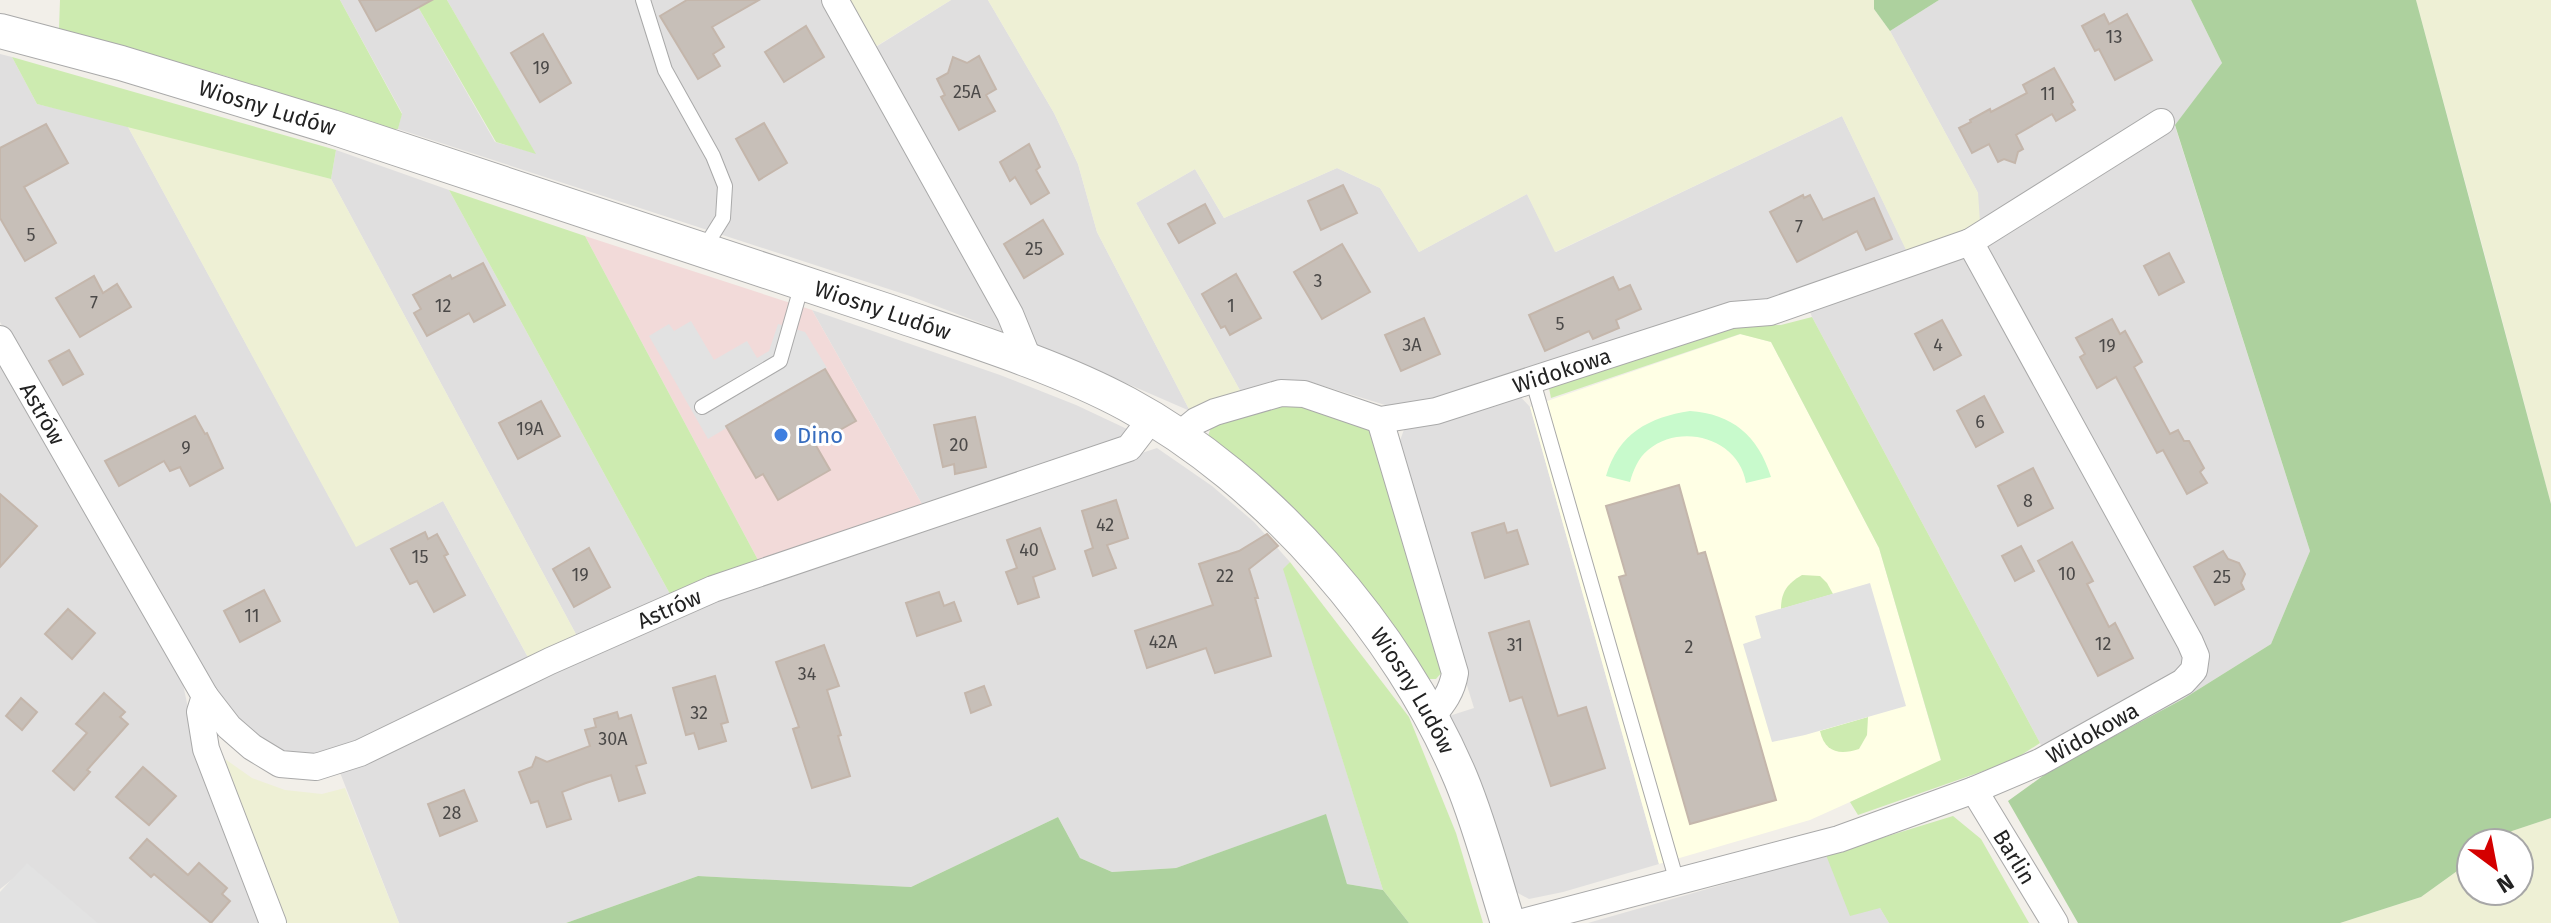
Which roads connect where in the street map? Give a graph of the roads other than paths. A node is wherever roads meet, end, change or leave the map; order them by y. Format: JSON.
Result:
{"nodes":[{"id":1,"x":643,"y":0,"type":"edge"},
{"id":2,"x":835,"y":0,"type":"edge"},
{"id":3,"x":0,"y":31,"type":"edge"},
{"id":4,"x":2161,"y":122,"type":"dead end"},
{"id":5,"x":1970,"y":242,"type":"junction"},
{"id":6,"x":703,"y":250,"type":"junction"},
{"id":7,"x":802,"y":284,"type":"junction"},
{"id":8,"x":0,"y":339,"type":"edge"},
{"id":9,"x":1030,"y":363,"type":"junction"},
{"id":10,"x":1532,"y":378,"type":"junction"},
{"id":11,"x":702,"y":407,"type":"dead end"},
{"id":12,"x":1380,"y":420,"type":"junction"},
{"id":13,"x":1166,"y":427,"type":"junction"},
{"id":14,"x":205,"y":696,"type":"junction"},
{"id":15,"x":1431,"y":718,"type":"junction"},
{"id":16,"x":1974,"y":790,"type":"junction"},
{"id":17,"x":1677,"y":882,"type":"junction"},
{"id":18,"x":273,"y":923,"type":"edge"},
{"id":19,"x":1508,"y":923,"type":"edge"},
{"id":20,"x":1519,"y":923,"type":"edge"},
{"id":21,"x":2055,"y":923,"type":"edge"}],
"edges":[{"from":1,"to":6,"type":"lane"},
{"from":2,"to":9,"type":"street"},
{"from":3,"to":6,"type":"street","name":"Wiosny Ludów"},
{"from":4,"to":5,"type":"street","name":"Widokowa"},
{"from":5,"to":10,"type":"street","name":"Widokowa"},
{"from":5,"to":16,"type":"street","name":"Widokowa"},
{"from":6,"to":7,"type":"street","name":"Wiosny Ludów"},
{"from":7,"to":9,"type":"street","name":"Wiosny Ludów"},
{"from":7,"to":11,"type":"lane"},
{"from":8,"to":14,"type":"street","name":"Astrów"},
{"from":9,"to":13,"type":"street","name":"Wiosny Ludów"},
{"from":10,"to":12,"type":"street","name":"Widokowa"},
{"from":10,"to":17,"type":"lane"},
{"from":12,"to":13,"type":"street"},
{"from":12,"to":15,"type":"street"},
{"from":13,"to":14,"type":"street","name":"Astrów"},
{"from":13,"to":15,"type":"street","name":"Wiosny Ludów"},
{"from":14,"to":18,"type":"street"},
{"from":15,"to":19,"type":"street","name":"Wiosny Ludów"},
{"from":16,"to":17,"type":"street","name":"Widokowa"},
{"from":16,"to":21,"type":"street","name":"Barlin"},
{"from":17,"to":20,"type":"street","name":"Widokowa"}]}
